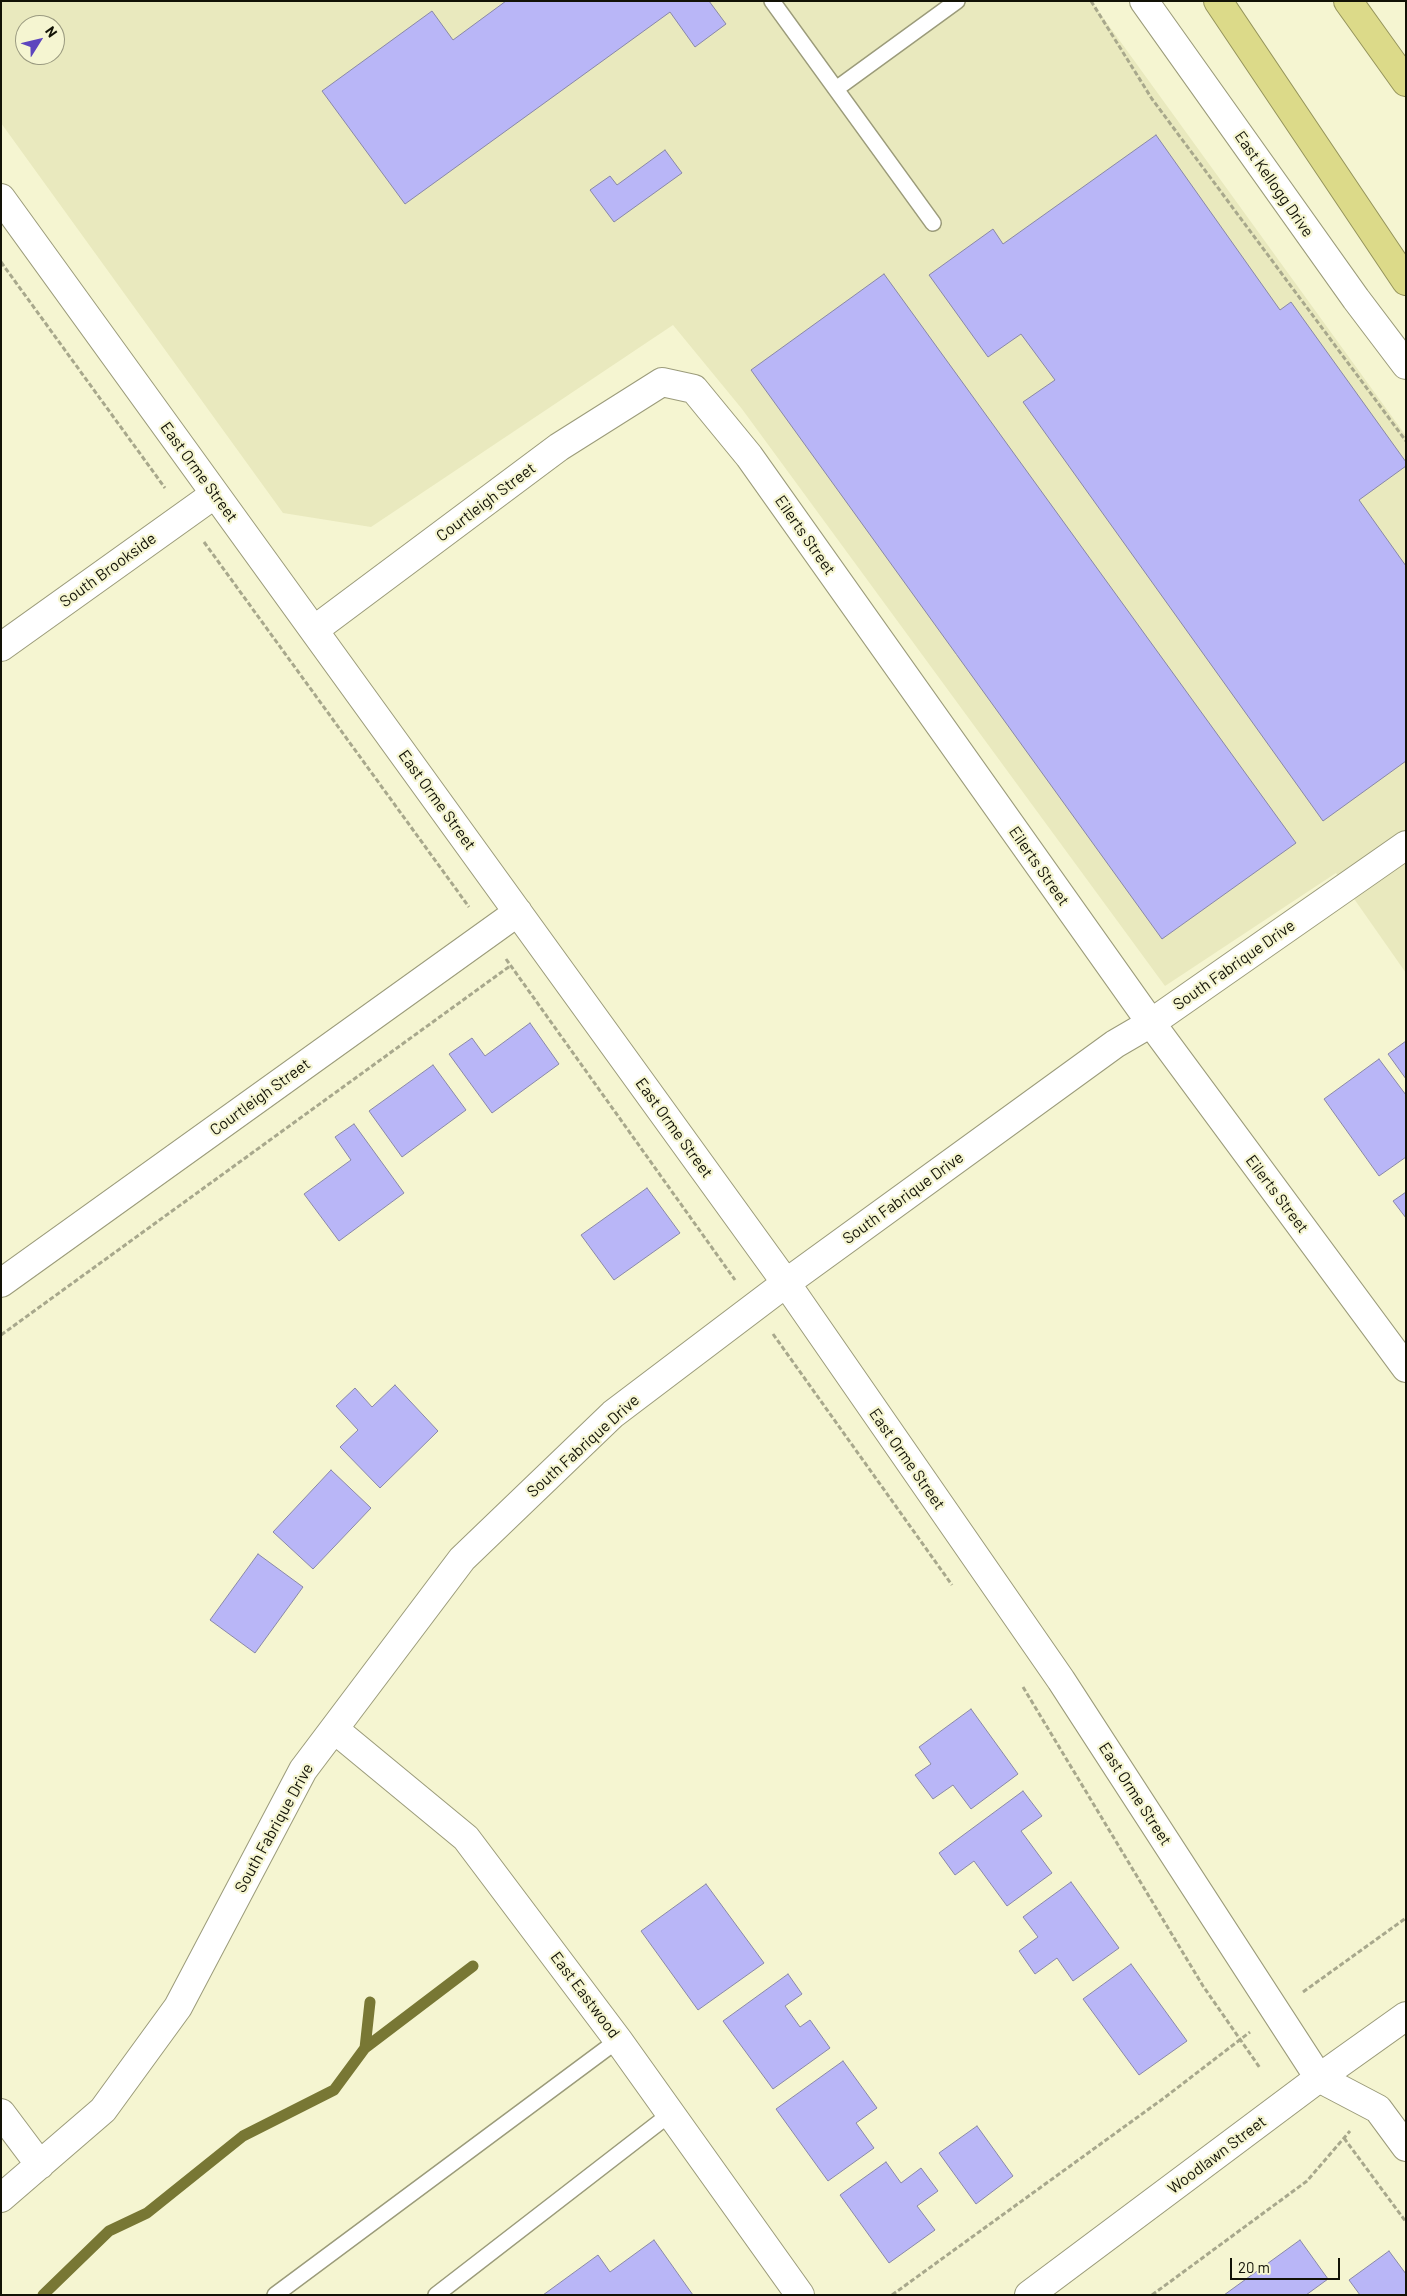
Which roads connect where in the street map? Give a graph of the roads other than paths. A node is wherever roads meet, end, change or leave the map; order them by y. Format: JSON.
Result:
{"nodes":[{"id":1,"x":772,"y":1,"type":"edge"},
{"id":2,"x":957,"y":1,"type":"edge"},
{"id":3,"x":1144,"y":1,"type":"edge"},
{"id":4,"x":1218,"y":1,"type":"edge"},
{"id":5,"x":1348,"y":1,"type":"edge"},
{"id":6,"x":1406,"y":82,"type":"edge"},
{"id":7,"x":836,"y":89,"type":"junction"},
{"id":8,"x":1,"y":198,"type":"edge"},
{"id":9,"x":933,"y":223,"type":"dead end"},
{"id":10,"x":1406,"y":281,"type":"edge"},
{"id":11,"x":1406,"y":365,"type":"edge"},
{"id":12,"x":662,"y":382,"type":"joint"},
{"id":13,"x":215,"y":494,"type":"junction"},
{"id":14,"x":314,"y":630,"type":"junction"},
{"id":15,"x":1,"y":647,"type":"edge"},
{"id":16,"x":1406,"y":845,"type":"edge"},
{"id":17,"x":518,"y":912,"type":"junction"},
{"id":18,"x":1151,"y":1023,"type":"junction"},
{"id":19,"x":1,"y":1283,"type":"edge"},
{"id":20,"x":786,"y":1283,"type":"junction"},
{"id":21,"x":1406,"y":1368,"type":"edge"},
{"id":22,"x":334,"y":1729,"type":"junction"},
{"id":23,"x":1406,"y":2016,"type":"edge"},
{"id":24,"x":618,"y":2040,"type":"junction"},
{"id":25,"x":1319,"y":2078,"type":"junction"},
{"id":26,"x":1,"y":2112,"type":"edge"},
{"id":27,"x":670,"y":2114,"type":"junction"},
{"id":28,"x":1406,"y":2147,"type":"edge"},
{"id":29,"x":40,"y":2165,"type":"junction"},
{"id":30,"x":1,"y":2198,"type":"edge"},
{"id":31,"x":275,"y":2295,"type":"edge"},
{"id":32,"x":436,"y":2295,"type":"edge"},
{"id":33,"x":800,"y":2295,"type":"edge"},
{"id":34,"x":1029,"y":2295,"type":"edge"}],
"edges":[{"from":1,"to":7,"type":"lane"},
{"from":2,"to":7,"type":"lane"},
{"from":3,"to":11,"type":"street","name":"East Kellogg Drive"},
{"from":4,"to":10,"type":"highway"},
{"from":5,"to":6,"type":"highway"},
{"from":7,"to":9,"type":"lane"},
{"from":8,"to":13,"type":"street","name":"East Orme Street"},
{"from":12,"to":14,"type":"street","name":"Courtleigh Street"},
{"from":12,"to":18,"type":"street","name":"Eilerts Street"},
{"from":13,"to":14,"type":"street","name":"East Orme Street"},
{"from":13,"to":15,"type":"street","name":"South Brookside"},
{"from":14,"to":17,"type":"street","name":"East Orme Street"},
{"from":16,"to":18,"type":"street","name":"South Fabrique Drive"},
{"from":17,"to":19,"type":"street","name":"Courtleigh Street"},
{"from":17,"to":20,"type":"street","name":"East Orme Street"},
{"from":18,"to":20,"type":"street","name":"South Fabrique Drive"},
{"from":18,"to":21,"type":"street","name":"Eilerts Street"},
{"from":20,"to":22,"type":"street","name":"South Fabrique Drive"},
{"from":20,"to":25,"type":"street","name":"East Orme Street"},
{"from":22,"to":24,"type":"street","name":"East Eastwood"},
{"from":22,"to":29,"type":"street","name":"South Fabrique Drive"},
{"from":23,"to":25,"type":"street","name":"Woodlawn Street"},
{"from":24,"to":27,"type":"street","name":"East Eastwood"},
{"from":24,"to":31,"type":"lane"},
{"from":25,"to":28,"type":"street"},
{"from":25,"to":34,"type":"street","name":"Woodlawn Street"},
{"from":26,"to":29,"type":"street"},
{"from":27,"to":32,"type":"lane"},
{"from":27,"to":33,"type":"street","name":"East Eastwood"},
{"from":29,"to":30,"type":"street","name":"South Fabrique Drive"}]}
